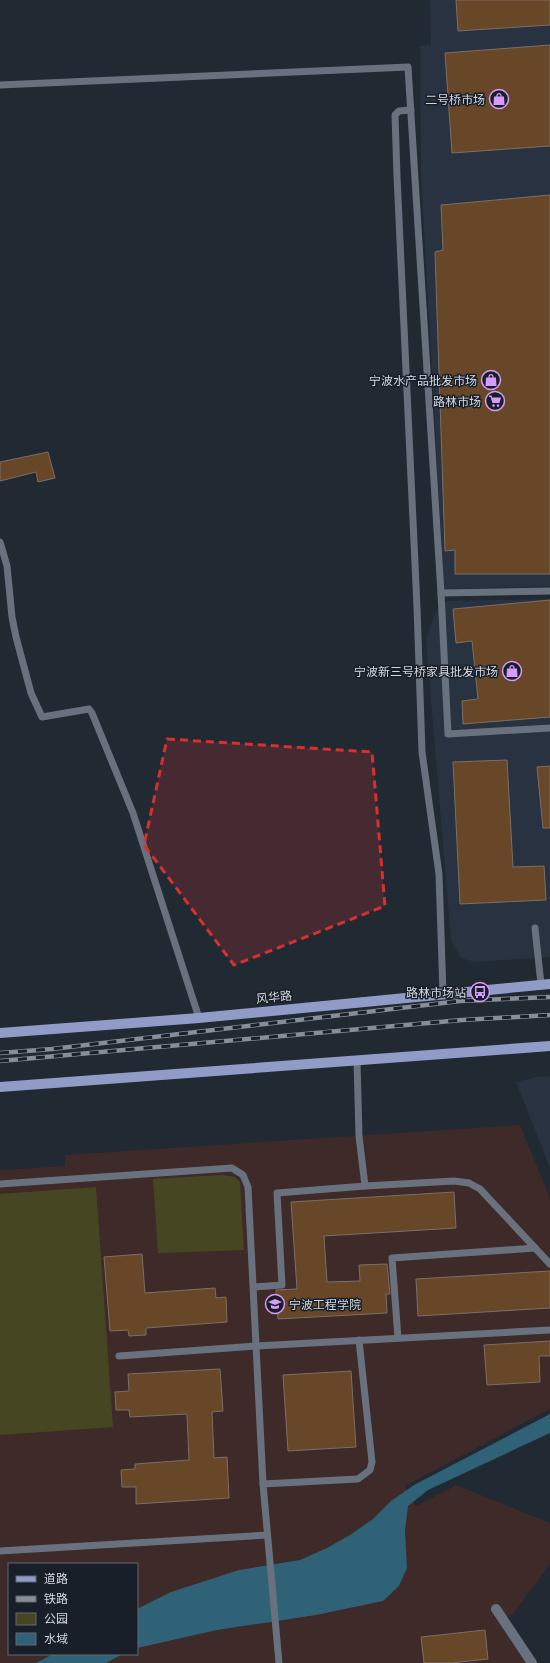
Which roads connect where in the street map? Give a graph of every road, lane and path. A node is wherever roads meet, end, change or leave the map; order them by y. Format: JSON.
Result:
{"nodes":[{"id":1,"x":0,"y":85,"type":"edge"},
{"id":2,"x":411,"y":110,"type":"junction"},
{"id":3,"x":0,"y":542,"type":"edge"},
{"id":4,"x":550,"y":591,"type":"edge"},
{"id":5,"x":441,"y":593,"type":"junction"},
{"id":6,"x":550,"y":728,"type":"edge"},
{"id":7,"x":535,"y":928,"type":"dead end"},
{"id":8,"x":545,"y":984,"type":"edge"},
{"id":9,"x":443,"y":994,"type":"junction"},
{"id":10,"x":199,"y":1018,"type":"junction"},
{"id":11,"x":0,"y":1033,"type":"edge"},
{"id":12,"x":550,"y":1046,"type":"edge"},
{"id":13,"x":357,"y":1061,"type":"junction"},
{"id":14,"x":0,"y":1086,"type":"edge"},
{"id":15,"x":0,"y":1184,"type":"edge"},
{"id":16,"x":365,"y":1186,"type":"junction"},
{"id":17,"x":535,"y":1248,"type":"junction"},
{"id":18,"x":550,"y":1264,"type":"edge"},
{"id":19,"x":254,"y":1287,"type":"junction"},
{"id":20,"x":550,"y":1330,"type":"edge"},
{"id":21,"x":398,"y":1338,"type":"junction"},
{"id":22,"x":359,"y":1340,"type":"junction"},
{"id":23,"x":256,"y":1346,"type":"junction"},
{"id":24,"x":119,"y":1356,"type":"dead end"},
{"id":25,"x":263,"y":1484,"type":"junction"},
{"id":26,"x":267,"y":1536,"type":"junction"},
{"id":27,"x":0,"y":1551,"type":"edge"},
{"id":28,"x":496,"y":1609,"type":"dead end"},
{"id":29,"x":279,"y":1662,"type":"edge"},
{"id":30,"x":532,"y":1663,"type":"edge"}],
"edges":[{"from":1,"to":2,"type":"lane"},
{"from":2,"to":5,"type":"lane"},
{"from":2,"to":9,"type":"lane"},
{"from":3,"to":10,"type":"lane"},
{"from":4,"to":5,"type":"lane"},
{"from":5,"to":6,"type":"lane"},
{"from":7,"to":8,"type":"lane"},
{"from":8,"to":9,"type":"main road","name":"风华路"},
{"from":9,"to":10,"type":"main road","name":"风华路"},
{"from":10,"to":11,"type":"main road","name":"风华路"},
{"from":12,"to":13,"type":"main road"},
{"from":13,"to":14,"type":"main road"},
{"from":13,"to":16,"type":"lane"},
{"from":15,"to":19,"type":"lane"},
{"from":16,"to":17,"type":"lane"},
{"from":16,"to":19,"type":"lane"},
{"from":17,"to":18,"type":"lane"},
{"from":17,"to":21,"type":"lane"},
{"from":19,"to":23,"type":"lane"},
{"from":20,"to":21,"type":"lane"},
{"from":21,"to":22,"type":"lane"},
{"from":22,"to":23,"type":"lane"},
{"from":22,"to":25,"type":"lane"},
{"from":23,"to":24,"type":"lane"},
{"from":23,"to":25,"type":"lane"},
{"from":25,"to":26,"type":"lane"},
{"from":26,"to":27,"type":"lane"},
{"from":26,"to":29,"type":"lane"},
{"from":28,"to":30,"type":"street"}]}
